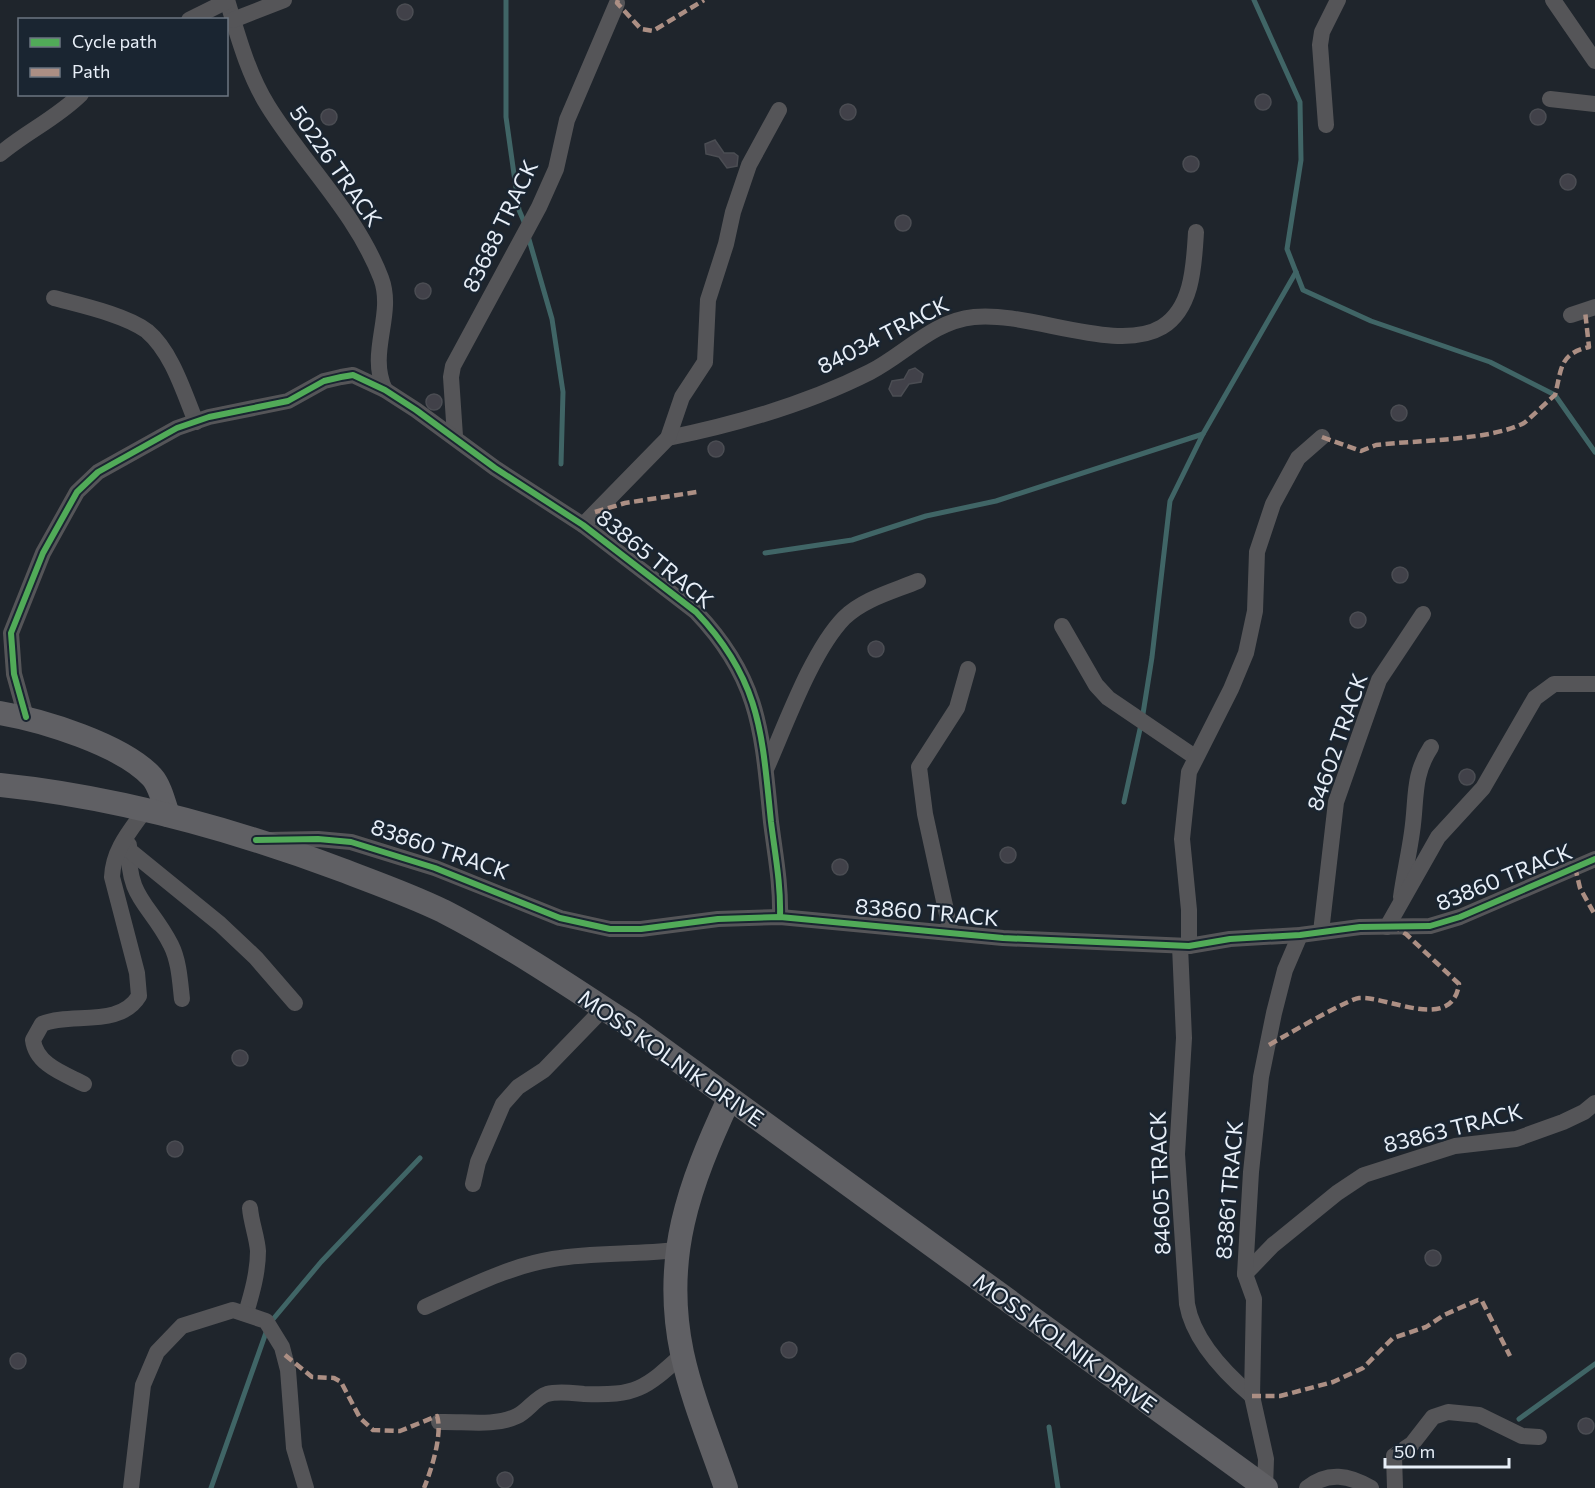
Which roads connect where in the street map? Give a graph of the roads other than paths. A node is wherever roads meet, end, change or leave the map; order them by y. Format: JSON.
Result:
{"nodes":[{"id":1,"x":227,"y":0,"type":"edge"},
{"id":2,"x":284,"y":0,"type":"edge"},
{"id":3,"x":1338,"y":0,"type":"edge"},
{"id":4,"x":1552,"y":0,"type":"edge"},
{"id":5,"x":617,"y":3,"type":"dead end"},
{"id":6,"x":193,"y":18,"type":"edge"},
{"id":7,"x":233,"y":20,"type":"junction"},
{"id":8,"x":1595,"y":61,"type":"edge"},
{"id":9,"x":79,"y":96,"type":"edge"},
{"id":10,"x":1550,"y":99,"type":"dead end"},
{"id":11,"x":1595,"y":104,"type":"edge"},
{"id":12,"x":778,"y":110,"type":"dead end"},
{"id":13,"x":1326,"y":125,"type":"dead end"},
{"id":14,"x":0,"y":154,"type":"edge"},
{"id":15,"x":1196,"y":232,"type":"dead end"},
{"id":16,"x":54,"y":298,"type":"dead end"},
{"id":17,"x":1595,"y":307,"type":"edge"},
{"id":18,"x":1570,"y":315,"type":"dead end"},
{"id":19,"x":385,"y":390,"type":"junction"},
{"id":20,"x":196,"y":422,"type":"junction"},
{"id":21,"x":455,"y":436,"type":"junction"},
{"id":22,"x":1322,"y":437,"type":"dead end"},
{"id":23,"x":668,"y":438,"type":"junction"},
{"id":24,"x":583,"y":525,"type":"junction"},
{"id":25,"x":918,"y":581,"type":"dead end"},
{"id":26,"x":1422,"y":614,"type":"dead end"},
{"id":27,"x":1062,"y":626,"type":"dead end"},
{"id":28,"x":968,"y":669,"type":"dead end"},
{"id":29,"x":1595,"y":684,"type":"edge"},
{"id":30,"x":0,"y":712,"type":"edge"},
{"id":31,"x":26,"y":717,"type":"junction"},
{"id":32,"x":1431,"y":747,"type":"dead end"},
{"id":33,"x":1195,"y":756,"type":"junction"},
{"id":34,"x":766,"y":768,"type":"junction"},
{"id":35,"x":0,"y":785,"type":"edge"},
{"id":36,"x":145,"y":810,"type":"junction"},
{"id":37,"x":168,"y":815,"type":"junction"},
{"id":38,"x":130,"y":832,"type":"junction"},
{"id":39,"x":256,"y":840,"type":"junction"},
{"id":40,"x":129,"y":850,"type":"junction"},
{"id":41,"x":1595,"y":859,"type":"edge"},
{"id":42,"x":1398,"y":910,"type":"junction"},
{"id":43,"x":780,"y":917,"type":"junction"},
{"id":44,"x":1387,"y":927,"type":"junction"},
{"id":45,"x":1320,"y":932,"type":"junction"},
{"id":46,"x":951,"y":933,"type":"junction"},
{"id":47,"x":1300,"y":935,"type":"junction"},
{"id":48,"x":1184,"y":946,"type":"junction"},
{"id":49,"x":182,"y":999,"type":"dead end"},
{"id":50,"x":295,"y":1003,"type":"dead end"},
{"id":51,"x":604,"y":1008,"type":"junction"},
{"id":52,"x":84,"y":1084,"type":"dead end"},
{"id":53,"x":729,"y":1099,"type":"junction"},
{"id":54,"x":1595,"y":1103,"type":"edge"},
{"id":55,"x":473,"y":1184,"type":"dead end"},
{"id":56,"x":250,"y":1208,"type":"dead end"},
{"id":57,"x":676,"y":1250,"type":"junction"},
{"id":58,"x":1245,"y":1274,"type":"junction"},
{"id":59,"x":424,"y":1307,"type":"dead end"},
{"id":60,"x":246,"y":1313,"type":"junction"},
{"id":61,"x":682,"y":1355,"type":"junction"},
{"id":62,"x":1252,"y":1396,"type":"junction"},
{"id":63,"x":439,"y":1422,"type":"dead end"},
{"id":64,"x":1539,"y":1437,"type":"dead end"},
{"id":65,"x":131,"y":1488,"type":"edge"},
{"id":66,"x":306,"y":1488,"type":"edge"},
{"id":67,"x":726,"y":1488,"type":"edge"},
{"id":68,"x":1266,"y":1488,"type":"edge"},
{"id":69,"x":1307,"y":1488,"type":"edge"},
{"id":70,"x":1371,"y":1488,"type":"edge"},
{"id":71,"x":1395,"y":1488,"type":"edge"}],
"edges":[{"from":1,"to":6,"type":"street"},
{"from":1,"to":7,"type":"street","name":"50226 TRACK"},
{"from":2,"to":7,"type":"street"},
{"from":3,"to":13,"type":"street"},
{"from":4,"to":8,"type":"street"},
{"from":5,"to":21,"type":"street","name":"83688 TRACK"},
{"from":7,"to":19,"type":"street","name":"50226 TRACK"},
{"from":9,"to":14,"type":"street"},
{"from":10,"to":11,"type":"street"},
{"from":12,"to":23,"type":"street"},
{"from":15,"to":23,"type":"street","name":"84034 TRACK"},
{"from":16,"to":20,"type":"street"},
{"from":17,"to":18,"type":"street"},
{"from":19,"to":20,"type":"street"},
{"from":19,"to":21,"type":"street","name":"83865 TRACK"},
{"from":20,"to":31,"type":"street"},
{"from":21,"to":24,"type":"street","name":"83865 TRACK"},
{"from":22,"to":33,"type":"street","name":"84605 TRACK"},
{"from":23,"to":24,"type":"street"},
{"from":24,"to":34,"type":"street","name":"83865 TRACK"},
{"from":25,"to":34,"type":"street"},
{"from":26,"to":45,"type":"street","name":"84602 TRACK"},
{"from":27,"to":33,"type":"street"},
{"from":28,"to":46,"type":"street"},
{"from":29,"to":42,"type":"street"},
{"from":30,"to":31,"type":"main road"},
{"from":31,"to":37,"type":"main road"},
{"from":32,"to":42,"type":"street"},
{"from":33,"to":48,"type":"street","name":"84605 TRACK"},
{"from":34,"to":43,"type":"street","name":"83865 TRACK"},
{"from":35,"to":36,"type":"main road","name":"MOSS KOLNIK DRIVE"},
{"from":36,"to":37,"type":"main road","name":"MOSS KOLNIK DRIVE"},
{"from":36,"to":38,"type":"street"},
{"from":37,"to":39,"type":"main road","name":"MOSS KOLNIK DRIVE"},
{"from":38,"to":40,"type":"street"},
{"from":38,"to":52,"type":"street"},
{"from":39,"to":43,"type":"street","name":"83860 TRACK"},
{"from":39,"to":51,"type":"main road","name":"MOSS KOLNIK DRIVE"},
{"from":40,"to":49,"type":"street"},
{"from":40,"to":50,"type":"street"},
{"from":41,"to":44,"type":"street","name":"83860 TRACK"},
{"from":42,"to":44,"type":"street"},
{"from":43,"to":46,"type":"street","name":"83860 TRACK"},
{"from":44,"to":45,"type":"street","name":"83860 TRACK"},
{"from":45,"to":47,"type":"street","name":"83860 TRACK"},
{"from":46,"to":48,"type":"street","name":"83860 TRACK"},
{"from":47,"to":48,"type":"street","name":"83860 TRACK"},
{"from":47,"to":58,"type":"street","name":"83861 TRACK"},
{"from":48,"to":62,"type":"street","name":"84605 TRACK"},
{"from":51,"to":53,"type":"main road","name":"MOSS KOLNIK DRIVE"},
{"from":51,"to":55,"type":"street"},
{"from":53,"to":57,"type":"main road"},
{"from":53,"to":68,"type":"main road","name":"MOSS KOLNIK DRIVE"},
{"from":54,"to":58,"type":"street","name":"83863 TRACK"},
{"from":56,"to":60,"type":"street"},
{"from":57,"to":59,"type":"street"},
{"from":57,"to":61,"type":"main road"},
{"from":58,"to":62,"type":"street","name":"83861 TRACK"},
{"from":60,"to":65,"type":"street"},
{"from":60,"to":66,"type":"street"},
{"from":61,"to":63,"type":"street"},
{"from":61,"to":67,"type":"main road"},
{"from":62,"to":68,"type":"street","name":"83861 TRACK"},
{"from":64,"to":71,"type":"street"},
{"from":69,"to":70,"type":"street"}]}
